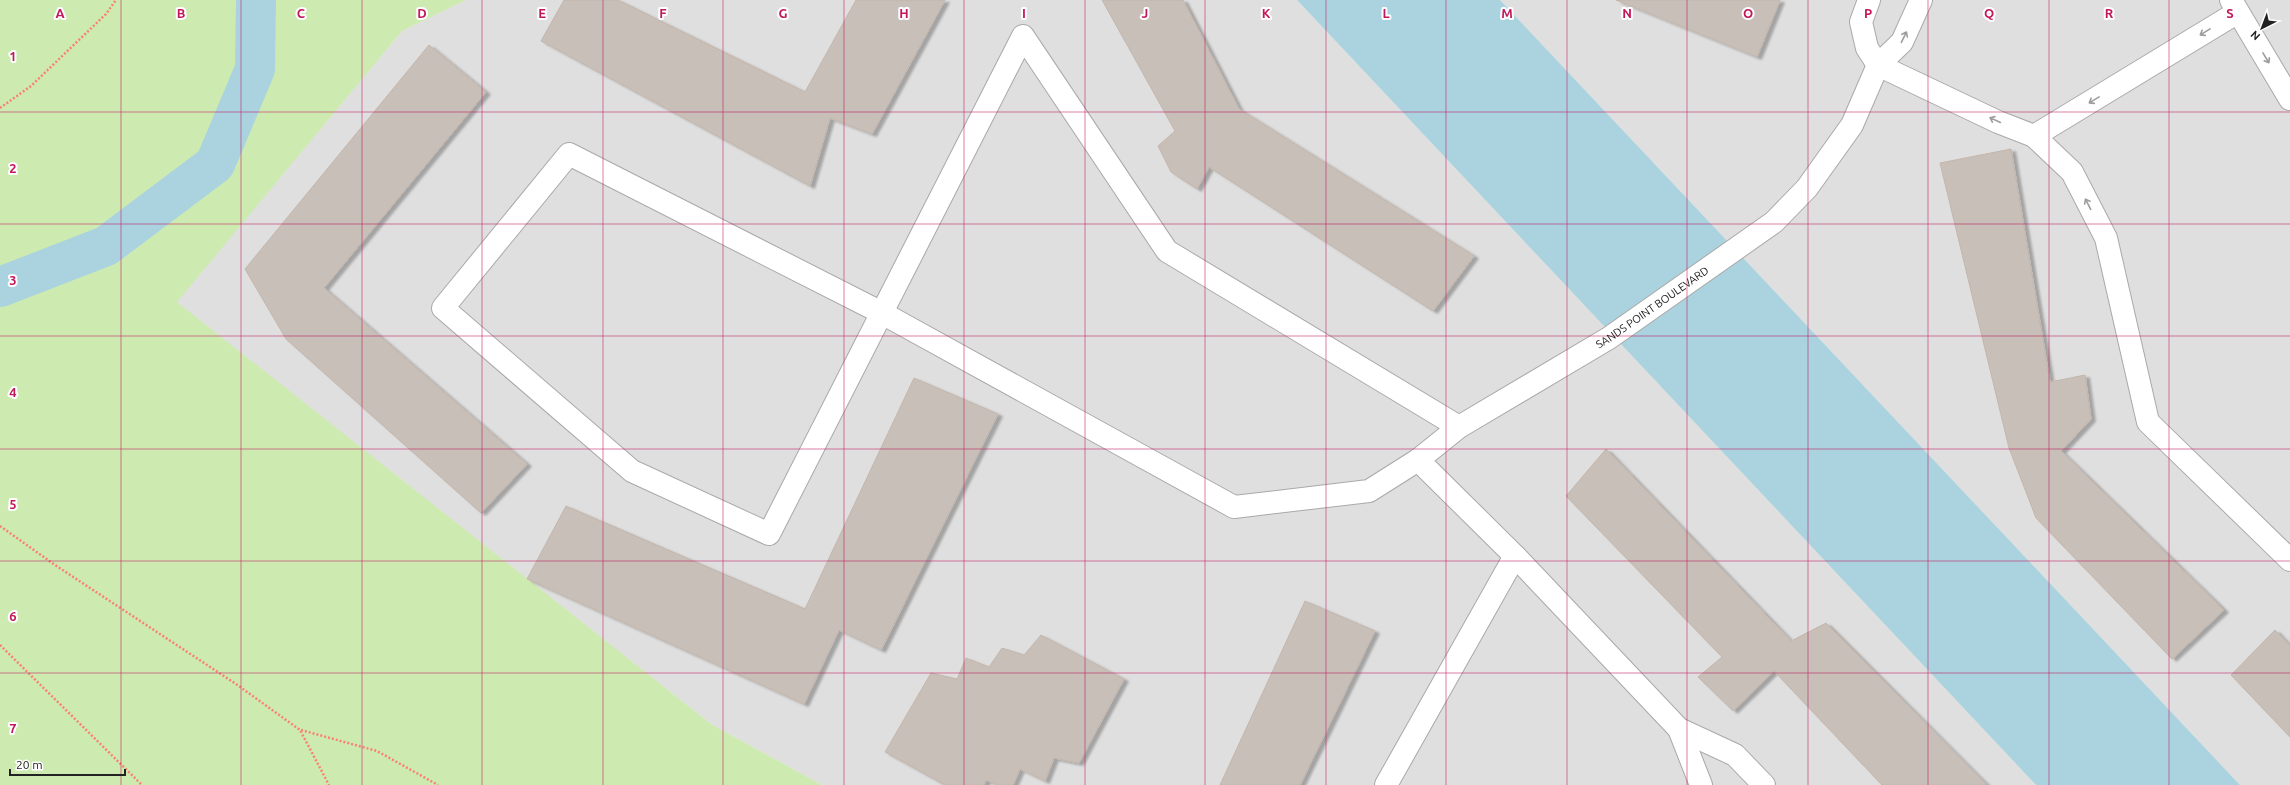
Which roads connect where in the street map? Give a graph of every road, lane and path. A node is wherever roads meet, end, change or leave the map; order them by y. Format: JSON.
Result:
{"nodes":[{"id":1,"x":116,"y":0,"type":"edge"},
{"id":2,"x":1869,"y":0,"type":"edge"},
{"id":3,"x":1921,"y":0,"type":"edge"},
{"id":4,"x":2235,"y":6,"type":"edge"},
{"id":5,"x":1878,"y":65,"type":"junction"},
{"id":6,"x":2290,"y":99,"type":"edge"},
{"id":7,"x":0,"y":108,"type":"edge"},
{"id":8,"x":2034,"y":136,"type":"junction"},
{"id":9,"x":882,"y":313,"type":"junction"},
{"id":10,"x":1459,"y":427,"type":"junction"},
{"id":11,"x":1418,"y":460,"type":"junction"},
{"id":12,"x":0,"y":526,"type":"edge"},
{"id":13,"x":1515,"y":556,"type":"junction"},
{"id":14,"x":2290,"y":560,"type":"edge"},
{"id":15,"x":0,"y":645,"type":"edge"},
{"id":16,"x":1679,"y":729,"type":"junction"},
{"id":17,"x":300,"y":730,"type":"junction"},
{"id":18,"x":142,"y":785,"type":"edge"},
{"id":19,"x":329,"y":785,"type":"edge"},
{"id":20,"x":438,"y":785,"type":"edge"},
{"id":21,"x":1386,"y":785,"type":"edge"},
{"id":22,"x":1701,"y":785,"type":"edge"},
{"id":23,"x":1764,"y":785,"type":"edge"}],
"edges":[{"from":1,"to":7,"type":"path"},
{"from":2,"to":5,"type":"lane"},
{"from":5,"to":3,"type":"lane","name":"SANDS POINT BOULEVARD","one_way":true},
{"from":4,"to":6,"type":"lane","one_way":true},
{"from":4,"to":8,"type":"lane","one_way":true},
{"from":8,"to":5,"type":"lane","one_way":true},
{"from":5,"to":10,"type":"lane","name":"SANDS POINT BOULEVARD"},
{"from":14,"to":8,"type":"lane","one_way":true},
{"from":9,"to":9,"type":"lane"},
{"from":9,"to":10,"type":"lane"},
{"from":9,"to":11,"type":"lane","name":"SANDS POINT BOULEVARD"},
{"from":10,"to":11,"type":"lane","name":"SANDS POINT BOULEVARD"},
{"from":11,"to":13,"type":"lane"},
{"from":12,"to":17,"type":"path"},
{"from":13,"to":16,"type":"lane"},
{"from":13,"to":21,"type":"lane"},
{"from":15,"to":18,"type":"path"},
{"from":16,"to":22,"type":"lane"},
{"from":16,"to":23,"type":"lane"},
{"from":17,"to":19,"type":"path"},
{"from":17,"to":20,"type":"path"}]}
